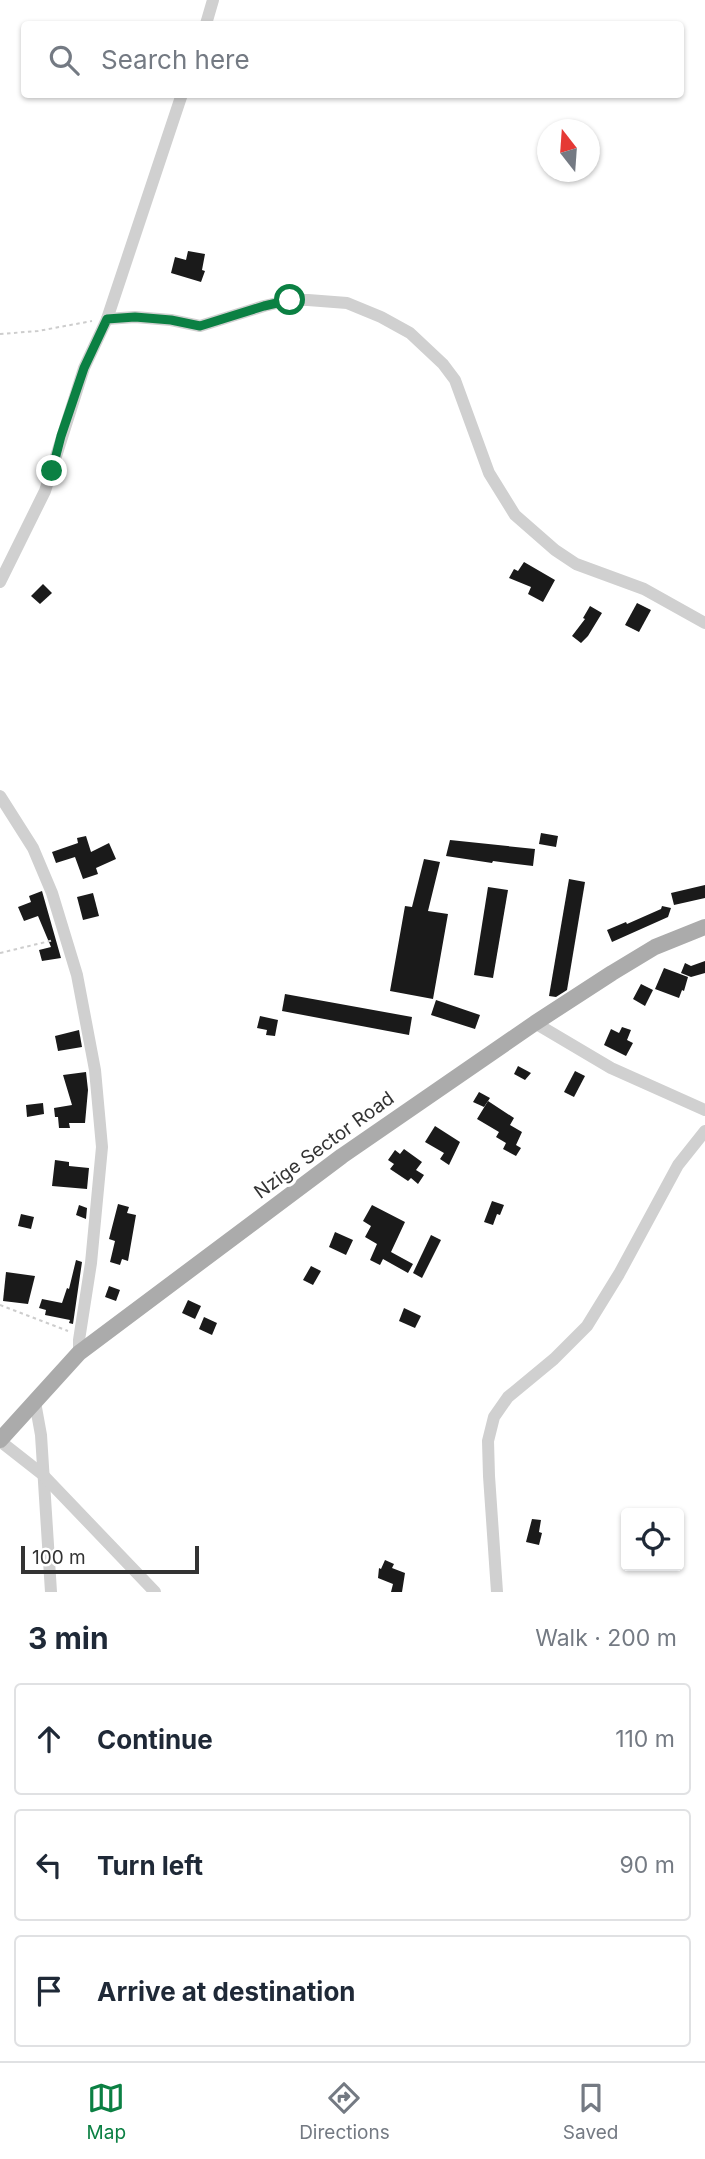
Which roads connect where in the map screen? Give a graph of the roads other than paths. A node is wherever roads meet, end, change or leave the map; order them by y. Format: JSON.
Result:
{"nodes":[{"id":1,"x":213,"y":0,"type":"edge"},
{"id":2,"x":207,"y":21,"type":"edge"},
{"id":3,"x":181,"y":98,"type":"edge"},
{"id":4,"x":107,"y":319,"type":"junction"},
{"id":5,"x":0,"y":582,"type":"edge"},
{"id":6,"x":705,"y":623,"type":"edge"},
{"id":7,"x":0,"y":796,"type":"edge"},
{"id":8,"x":705,"y":927,"type":"edge"},
{"id":9,"x":535,"y":1023,"type":"junction"},
{"id":10,"x":705,"y":1111,"type":"edge"},
{"id":11,"x":705,"y":1131,"type":"edge"},
{"id":12,"x":79,"y":1353,"type":"junction"},
{"id":13,"x":35,"y":1402,"type":"junction"},
{"id":14,"x":0,"y":1441,"type":"edge"},
{"id":15,"x":42,"y":1474,"type":"junction"},
{"id":16,"x":51,"y":1592,"type":"edge"},
{"id":17,"x":155,"y":1592,"type":"edge"},
{"id":18,"x":497,"y":1592,"type":"edge"}],
"edges":[{"from":1,"to":2,"type":"street"},
{"from":3,"to":4,"type":"street"},
{"from":4,"to":5,"type":"street"},
{"from":4,"to":6,"type":"street"},
{"from":7,"to":12,"type":"street"},
{"from":8,"to":9,"type":"main road","name":"Nzige Sector Road"},
{"from":9,"to":10,"type":"street"},
{"from":9,"to":12,"type":"main road","name":"Nzige Sector Road"},
{"from":11,"to":18,"type":"street"},
{"from":12,"to":13,"type":"main road","name":"Nzige Sector Road"},
{"from":13,"to":14,"type":"main road","name":"Nzige Sector Road"},
{"from":13,"to":15,"type":"street"},
{"from":14,"to":15,"type":"street"},
{"from":15,"to":16,"type":"street"},
{"from":15,"to":17,"type":"street"}]}
